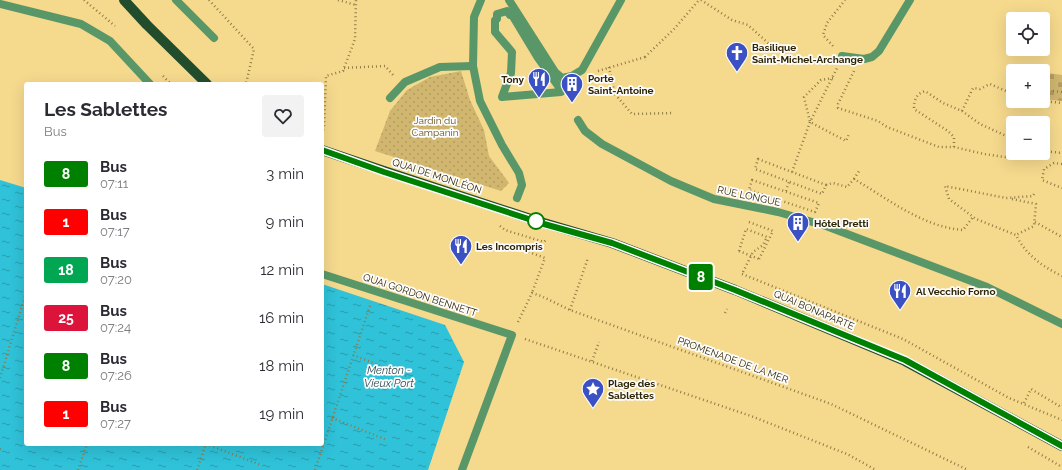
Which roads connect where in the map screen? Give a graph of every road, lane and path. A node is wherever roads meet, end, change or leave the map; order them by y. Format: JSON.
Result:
{"nodes":[{"id":1,"x":124,"y":0,"type":"edge"},
{"id":2,"x":176,"y":0,"type":"edge"},
{"id":3,"x":209,"y":0,"type":"edge"},
{"id":4,"x":338,"y":0,"type":"edge"},
{"id":5,"x":356,"y":0,"type":"edge"},
{"id":6,"x":481,"y":0,"type":"edge"},
{"id":7,"x":509,"y":0,"type":"edge"},
{"id":8,"x":621,"y":0,"type":"edge"},
{"id":9,"x":700,"y":0,"type":"edge"},
{"id":10,"x":846,"y":0,"type":"edge"},
{"id":11,"x":910,"y":0,"type":"edge"},
{"id":12,"x":0,"y":4,"type":"edge"},
{"id":13,"x":356,"y":5,"type":"junction"},
{"id":14,"x":214,"y":38,"type":"dead end"},
{"id":15,"x":786,"y":52,"type":"dead end"},
{"id":16,"x":842,"y":56,"type":"junction"},
{"id":17,"x":473,"y":66,"type":"junction"},
{"id":18,"x":856,"y":66,"type":"dead end"},
{"id":19,"x":609,"y":67,"type":"junction"},
{"id":20,"x":344,"y":68,"type":"junction"},
{"id":21,"x":582,"y":70,"type":"junction"},
{"id":22,"x":562,"y":78,"type":"junction"},
{"id":23,"x":833,"y":78,"type":"junction"},
{"id":24,"x":148,"y":82,"type":"edge"},
{"id":25,"x":205,"y":82,"type":"edge"},
{"id":26,"x":246,"y":82,"type":"edge"},
{"id":27,"x":402,"y":85,"type":"junction"},
{"id":28,"x":565,"y":90,"type":"junction"},
{"id":29,"x":1006,"y":91,"type":"edge"},
{"id":30,"x":1054,"y":91,"type":"dead end"},
{"id":31,"x":1062,"y":92,"type":"edge"},
{"id":32,"x":390,"y":98,"type":"dead end"},
{"id":33,"x":1050,"y":102,"type":"edge"},
{"id":34,"x":1062,"y":103,"type":"edge"},
{"id":35,"x":962,"y":111,"type":"junction"},
{"id":36,"x":674,"y":113,"type":"dead end"},
{"id":37,"x":578,"y":120,"type":"dead end"},
{"id":38,"x":810,"y":122,"type":"junction"},
{"id":39,"x":324,"y":127,"type":"edge"},
{"id":40,"x":849,"y":134,"type":"dead end"},
{"id":41,"x":1006,"y":136,"type":"edge"},
{"id":42,"x":954,"y":147,"type":"junction"},
{"id":43,"x":324,"y":151,"type":"edge"},
{"id":44,"x":1050,"y":152,"type":"edge"},
{"id":45,"x":1062,"y":153,"type":"edge"},
{"id":46,"x":1006,"y":157,"type":"edge"},
{"id":47,"x":1062,"y":164,"type":"edge"},
{"id":48,"x":859,"y":171,"type":"dead end"},
{"id":49,"x":792,"y":172,"type":"junction"},
{"id":50,"x":854,"y":179,"type":"junction"},
{"id":51,"x":789,"y":182,"type":"junction"},
{"id":52,"x":826,"y":185,"type":"junction"},
{"id":53,"x":1062,"y":188,"type":"edge"},
{"id":54,"x":749,"y":190,"type":"dead end"},
{"id":55,"x":786,"y":191,"type":"junction"},
{"id":56,"x":1034,"y":194,"type":"dead end"},
{"id":57,"x":517,"y":198,"type":"dead end"},
{"id":58,"x":1009,"y":198,"type":"junction"},
{"id":59,"x":819,"y":203,"type":"dead end"},
{"id":60,"x":973,"y":217,"type":"junction"},
{"id":61,"x":748,"y":221,"type":"dead end"},
{"id":62,"x":1034,"y":222,"type":"junction"},
{"id":63,"x":544,"y":224,"type":"joint"},
{"id":64,"x":505,"y":230,"type":"dead end"},
{"id":65,"x":1016,"y":235,"type":"junction"},
{"id":66,"x":552,"y":236,"type":"dead end"},
{"id":67,"x":1062,"y":237,"type":"edge"},
{"id":68,"x":521,"y":249,"type":"dead end"},
{"id":69,"x":588,"y":258,"type":"dead end"},
{"id":70,"x":324,"y":275,"type":"edge"},
{"id":71,"x":1062,"y":276,"type":"edge"},
{"id":72,"x":740,"y":278,"type":"dead end"},
{"id":73,"x":532,"y":293,"type":"junction"},
{"id":74,"x":24,"y":300,"type":"edge"},
{"id":75,"x":371,"y":300,"type":"dead end"},
{"id":76,"x":727,"y":309,"type":"dead end"},
{"id":77,"x":570,"y":310,"type":"junction"},
{"id":78,"x":725,"y":313,"type":"dead end"},
{"id":79,"x":1062,"y":324,"type":"edge"},
{"id":80,"x":512,"y":335,"type":"junction"},
{"id":81,"x":599,"y":342,"type":"dead end"},
{"id":82,"x":353,"y":355,"type":"junction"},
{"id":83,"x":592,"y":362,"type":"junction"},
{"id":84,"x":409,"y":377,"type":"dead end"},
{"id":85,"x":0,"y":378,"type":"edge"},
{"id":86,"x":1024,"y":403,"type":"dead end"},
{"id":87,"x":1062,"y":406,"type":"edge"},
{"id":88,"x":332,"y":418,"type":"junction"},
{"id":89,"x":387,"y":440,"type":"dead end"},
{"id":90,"x":324,"y":442,"type":"edge"},
{"id":91,"x":86,"y":446,"type":"edge"},
{"id":92,"x":205,"y":446,"type":"edge"},
{"id":93,"x":211,"y":446,"type":"edge"},
{"id":94,"x":323,"y":446,"type":"edge"},
{"id":95,"x":1028,"y":446,"type":"dead end"},
{"id":96,"x":1062,"y":446,"type":"edge"},
{"id":97,"x":261,"y":465,"type":"dead end"},
{"id":98,"x":1062,"y":466,"type":"edge"},
{"id":99,"x":78,"y":470,"type":"edge"},
{"id":100,"x":197,"y":470,"type":"edge"},
{"id":101,"x":315,"y":470,"type":"edge"},
{"id":102,"x":462,"y":470,"type":"edge"},
{"id":103,"x":876,"y":470,"type":"edge"},
{"id":104,"x":968,"y":470,"type":"edge"}],
"edges":[{"from":1,"to":25,"type":"main road"},
{"from":2,"to":14,"type":"street"},
{"from":3,"to":26,"type":"path"},
{"from":4,"to":13,"type":"path"},
{"from":5,"to":13,"type":"path"},
{"from":6,"to":17,"type":"street"},
{"from":7,"to":22,"type":"street"},
{"from":8,"to":21,"type":"street"},
{"from":9,"to":15,"type":"path"},
{"from":9,"to":19,"type":"path"},
{"from":10,"to":16,"type":"path"},
{"from":11,"to":16,"type":"street"},
{"from":12,"to":24,"type":"street"},
{"from":13,"to":20,"type":"path"},
{"from":16,"to":23,"type":"path"},
{"from":17,"to":27,"type":"street"},
{"from":17,"to":57,"type":"street"},
{"from":18,"to":42,"type":"path"},
{"from":19,"to":21,"type":"path"},
{"from":19,"to":36,"type":"path"},
{"from":20,"to":27,"type":"path"},
{"from":20,"to":39,"type":"path"},
{"from":21,"to":22,"type":"street"},
{"from":22,"to":28,"type":"street"},
{"from":23,"to":38,"type":"path"},
{"from":23,"to":38,"type":"path"},
{"from":27,"to":32,"type":"street"},
{"from":28,"to":28,"type":"street"},
{"from":29,"to":35,"type":"path"},
{"from":30,"to":31,"type":"path"},
{"from":33,"to":34,"type":"path"},
{"from":35,"to":41,"type":"path"},
{"from":35,"to":42,"type":"path"},
{"from":37,"to":79,"type":"street","name":"RUE LONGUE"},
{"from":38,"to":40,"type":"path"},
{"from":38,"to":49,"type":"path"},
{"from":42,"to":46,"type":"path"},
{"from":43,"to":63,"type":"main road","name":"QUAI DE MONLÉON"},
{"from":44,"to":45,"type":"path"},
{"from":47,"to":53,"type":"path"},
{"from":48,"to":50,"type":"path"},
{"from":49,"to":51,"type":"path"},
{"from":49,"to":52,"type":"path"},
{"from":50,"to":52,"type":"path"},
{"from":50,"to":60,"type":"path"},
{"from":51,"to":52,"type":"path"},
{"from":51,"to":55,"type":"path"},
{"from":54,"to":55,"type":"path"},
{"from":55,"to":59,"type":"path"},
{"from":56,"to":58,"type":"path"},
{"from":58,"to":60,"type":"path"},
{"from":58,"to":62,"type":"path"},
{"from":60,"to":65,"type":"path"},
{"from":61,"to":72,"type":"path","bridge":true},
{"from":62,"to":65,"type":"path"},
{"from":62,"to":67,"type":"path"},
{"from":63,"to":96,"type":"main road","name":"QUAI BONAPARTE"},
{"from":64,"to":66,"type":"path"},
{"from":65,"to":71,"type":"path"},
{"from":68,"to":73,"type":"path"},
{"from":69,"to":77,"type":"path"},
{"from":70,"to":80,"type":"street","name":"QUAI GORDON BENNETT"},
{"from":73,"to":77,"type":"path","name":"PROMENADE DE LA MER"},
{"from":73,"to":80,"type":"path"},
{"from":74,"to":85,"type":"path"},
{"from":75,"to":82,"type":"path"},
{"from":76,"to":78,"type":"path"},
{"from":77,"to":104,"type":"path","name":"PROMENADE DE LA MER"},
{"from":80,"to":83,"type":"path"},
{"from":80,"to":102,"type":"street"},
{"from":81,"to":83,"type":"path"},
{"from":82,"to":84,"type":"path"},
{"from":82,"to":88,"type":"path"},
{"from":83,"to":103,"type":"path"},
{"from":86,"to":87,"type":"path"},
{"from":88,"to":89,"type":"path"},
{"from":88,"to":90,"type":"path"},
{"from":91,"to":99,"type":"path"},
{"from":92,"to":100,"type":"path"},
{"from":93,"to":97,"type":"path"},
{"from":94,"to":101,"type":"path"},
{"from":95,"to":98,"type":"path"}]}
